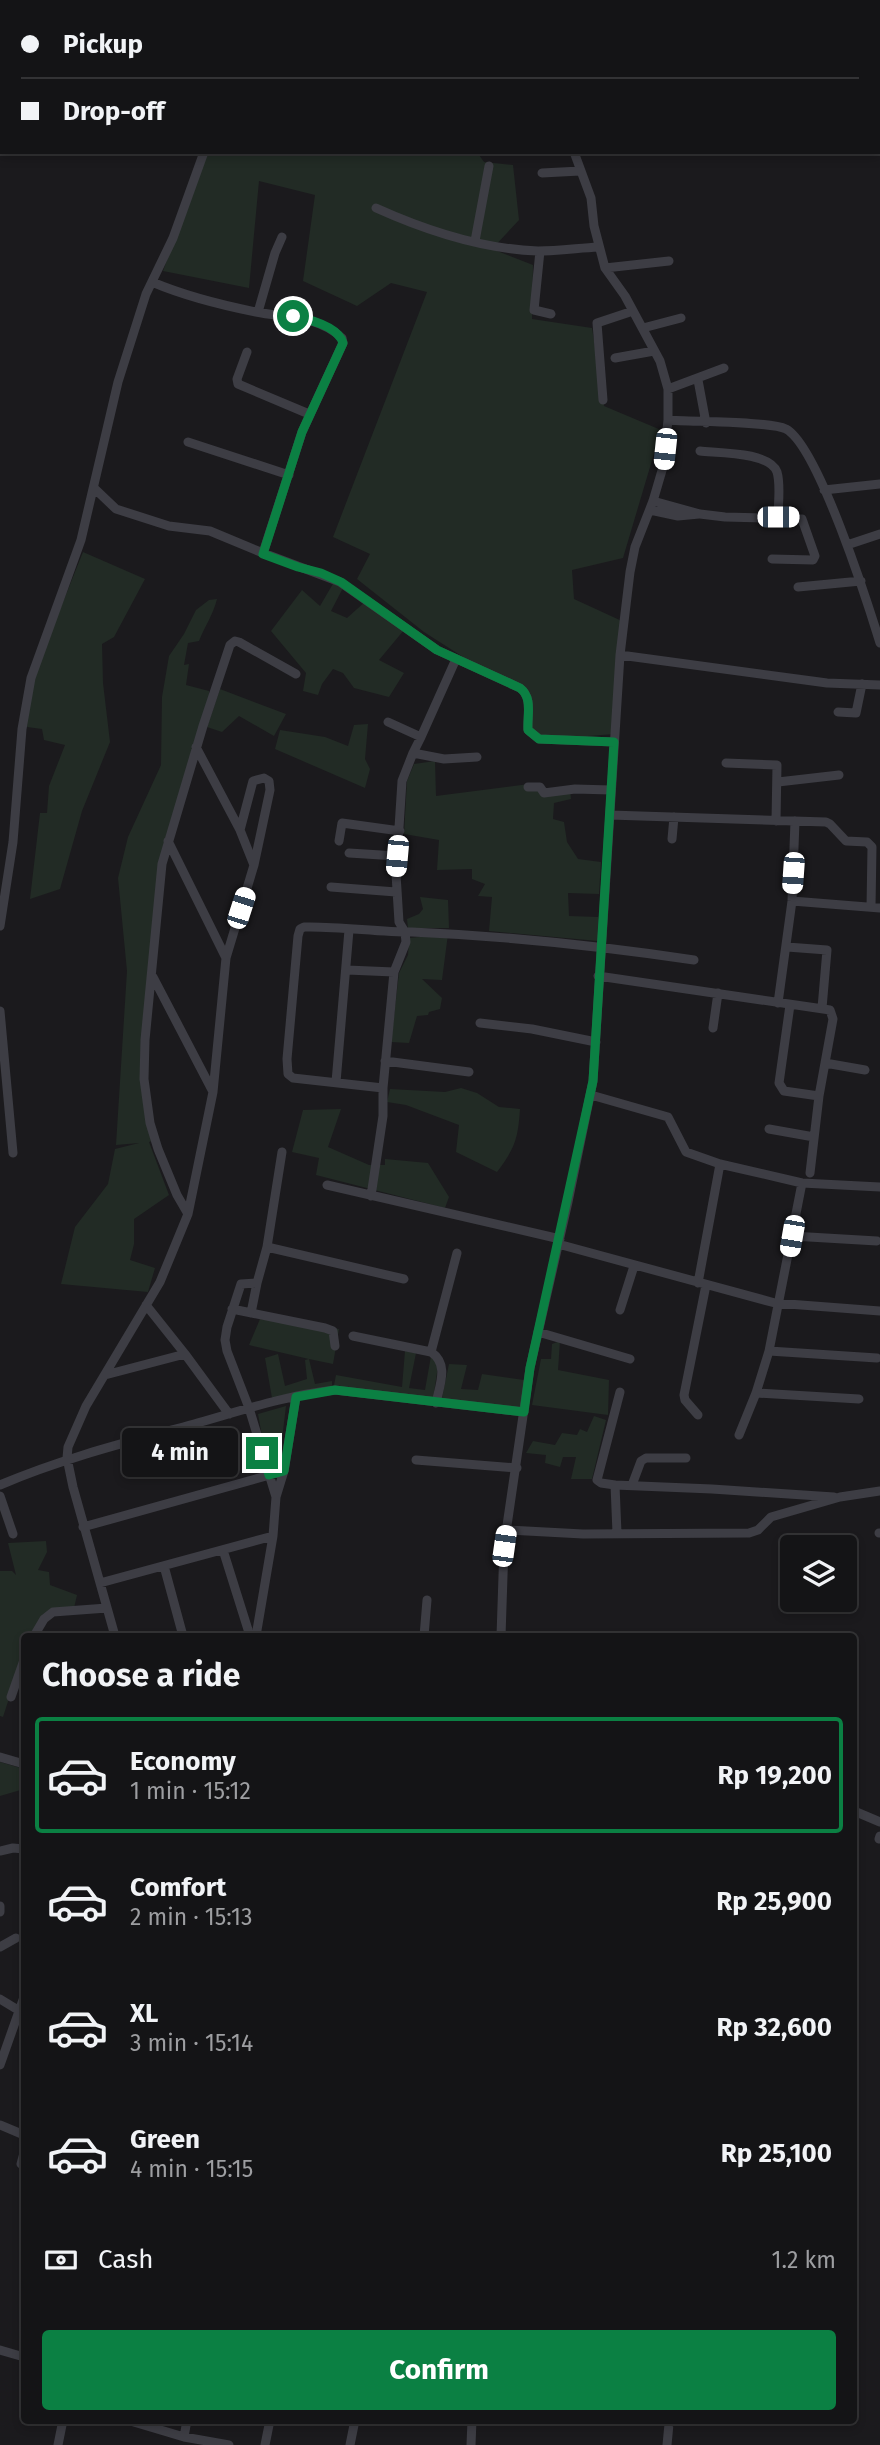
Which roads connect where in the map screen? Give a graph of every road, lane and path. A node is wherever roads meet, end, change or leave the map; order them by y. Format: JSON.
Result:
{"nodes":[{"id":1,"x":203,"y":154,"type":"edge"},
{"id":2,"x":575,"y":154,"type":"edge"},
{"id":3,"x":489,"y":166,"type":"dead end"},
{"id":4,"x":580,"y":171,"type":"junction"},
{"id":5,"x":542,"y":173,"type":"dead end"},
{"id":6,"x":376,"y":208,"type":"dead end"},
{"id":7,"x":282,"y":237,"type":"dead end"},
{"id":8,"x":475,"y":241,"type":"junction"},
{"id":9,"x":598,"y":247,"type":"junction"},
{"id":10,"x":540,"y":251,"type":"junction"},
{"id":11,"x":670,"y":261,"type":"dead end"},
{"id":12,"x":605,"y":268,"type":"junction"},
{"id":13,"x":152,"y":282,"type":"junction"},
{"id":14,"x":633,"y":311,"type":"junction"},
{"id":15,"x":258,"y":312,"type":"junction"},
{"id":16,"x":551,"y":314,"type":"dead end"},
{"id":17,"x":681,"y":318,"type":"dead end"},
{"id":18,"x":643,"y":328,"type":"junction"},
{"id":19,"x":654,"y":351,"type":"junction"},
{"id":20,"x":247,"y":352,"type":"dead end"},
{"id":21,"x":615,"y":358,"type":"dead end"},
{"id":22,"x":724,"y":369,"type":"dead end"},
{"id":23,"x":698,"y":380,"type":"junction"},
{"id":24,"x":668,"y":389,"type":"junction"},
{"id":25,"x":603,"y":400,"type":"dead end"},
{"id":26,"x":309,"y":414,"type":"junction"},
{"id":27,"x":668,"y":420,"type":"junction"},
{"id":28,"x":706,"y":423,"type":"junction"},
{"id":29,"x":188,"y":442,"type":"dead end"},
{"id":30,"x":700,"y":451,"type":"dead end"},
{"id":31,"x":289,"y":475,"type":"junction"},
{"id":32,"x":880,"y":484,"type":"edge"},
{"id":33,"x":94,"y":488,"type":"junction"},
{"id":34,"x":824,"y":490,"type":"junction"},
{"id":35,"x":652,"y":505,"type":"junction"},
{"id":36,"x":778,"y":517,"type":"junction"},
{"id":37,"x":880,"y":534,"type":"edge"},
{"id":38,"x":847,"y":545,"type":"junction"},
{"id":39,"x":263,"y":554,"type":"junction"},
{"id":40,"x":772,"y":559,"type":"dead end"},
{"id":41,"x":861,"y":581,"type":"junction"},
{"id":42,"x":798,"y":587,"type":"dead end"},
{"id":43,"x":880,"y":643,"type":"edge"},
{"id":44,"x":620,"y":655,"type":"junction"},
{"id":45,"x":456,"y":659,"type":"junction"},
{"id":46,"x":296,"y":674,"type":"dead end"},
{"id":47,"x":862,"y":684,"type":"junction"},
{"id":48,"x":880,"y":685,"type":"edge"},
{"id":49,"x":838,"y":712,"type":"dead end"},
{"id":50,"x":388,"y":722,"type":"dead end"},
{"id":51,"x":421,"y":737,"type":"junction"},
{"id":52,"x":614,"y":742,"type":"junction"},
{"id":53,"x":196,"y":747,"type":"junction"},
{"id":54,"x":413,"y":753,"type":"junction"},
{"id":55,"x":477,"y":757,"type":"dead end"},
{"id":56,"x":726,"y":763,"type":"dead end"},
{"id":57,"x":839,"y":775,"type":"dead end"},
{"id":58,"x":778,"y":782,"type":"junction"},
{"id":59,"x":528,"y":787,"type":"dead end"},
{"id":60,"x":611,"y":790,"type":"junction"},
{"id":61,"x":610,"y":815,"type":"junction"},
{"id":62,"x":674,"y":817,"type":"junction"},
{"id":63,"x":776,"y":821,"type":"junction"},
{"id":64,"x":794,"y":821,"type":"junction"},
{"id":65,"x":240,"y":830,"type":"junction"},
{"id":66,"x":400,"y":831,"type":"junction"},
{"id":67,"x":672,"y":839,"type":"dead end"},
{"id":68,"x":168,"y":841,"type":"junction"},
{"id":69,"x":339,"y":841,"type":"dead end"},
{"id":70,"x":349,"y":853,"type":"dead end"},
{"id":71,"x":397,"y":856,"type":"junction"},
{"id":72,"x":254,"y":865,"type":"junction"},
{"id":73,"x":331,"y":887,"type":"dead end"},
{"id":74,"x":396,"y":892,"type":"junction"},
{"id":75,"x":792,"y":901,"type":"junction"},
{"id":76,"x":875,"y":908,"type":"edge"},
{"id":77,"x":0,"y":926,"type":"edge"},
{"id":78,"x":349,"y":930,"type":"junction"},
{"id":79,"x":408,"y":932,"type":"junction"},
{"id":80,"x":601,"y":946,"type":"junction"},
{"id":81,"x":787,"y":947,"type":"junction"},
{"id":82,"x":226,"y":958,"type":"junction"},
{"id":83,"x":694,"y":960,"type":"dead end"},
{"id":84,"x":346,"y":970,"type":"junction"},
{"id":85,"x":394,"y":972,"type":"junction"},
{"id":86,"x":598,"y":976,"type":"junction"},
{"id":87,"x":153,"y":977,"type":"junction"},
{"id":88,"x":718,"y":993,"type":"junction"},
{"id":89,"x":778,"y":1003,"type":"junction"},
{"id":90,"x":790,"y":1005,"type":"junction"},
{"id":91,"x":822,"y":1008,"type":"junction"},
{"id":92,"x":0,"y":1012,"type":"edge"},
{"id":93,"x":480,"y":1023,"type":"dead end"},
{"id":94,"x":713,"y":1028,"type":"dead end"},
{"id":95,"x":596,"y":1042,"type":"junction"},
{"id":96,"x":385,"y":1061,"type":"junction"},
{"id":97,"x":825,"y":1063,"type":"junction"},
{"id":98,"x":865,"y":1070,"type":"dead end"},
{"id":99,"x":469,"y":1072,"type":"dead end"},
{"id":100,"x":337,"y":1082,"type":"junction"},
{"id":101,"x":383,"y":1088,"type":"junction"},
{"id":102,"x":213,"y":1092,"type":"junction"},
{"id":103,"x":591,"y":1095,"type":"junction"},
{"id":104,"x":0,"y":1096,"type":"edge"},
{"id":105,"x":819,"y":1096,"type":"junction"},
{"id":106,"x":11,"y":1112,"type":"junction"},
{"id":107,"x":769,"y":1129,"type":"dead end"},
{"id":108,"x":814,"y":1137,"type":"junction"},
{"id":109,"x":282,"y":1152,"type":"dead end"},
{"id":110,"x":13,"y":1153,"type":"dead end"},
{"id":111,"x":720,"y":1164,"type":"junction"},
{"id":112,"x":810,"y":1173,"type":"dead end"},
{"id":113,"x":802,"y":1183,"type":"junction"},
{"id":114,"x":327,"y":1185,"type":"dead end"},
{"id":115,"x":880,"y":1187,"type":"edge"},
{"id":116,"x":371,"y":1196,"type":"junction"},
{"id":117,"x":188,"y":1214,"type":"junction"},
{"id":118,"x":792,"y":1236,"type":"junction"},
{"id":119,"x":559,"y":1241,"type":"junction"},
{"id":120,"x":877,"y":1241,"type":"dead end"},
{"id":121,"x":267,"y":1247,"type":"junction"},
{"id":122,"x":457,"y":1253,"type":"dead end"},
{"id":123,"x":634,"y":1266,"type":"junction"},
{"id":124,"x":404,"y":1279,"type":"dead end"},
{"id":125,"x":257,"y":1283,"type":"junction"},
{"id":126,"x":702,"y":1284,"type":"junction"},
{"id":127,"x":779,"y":1304,"type":"junction"},
{"id":128,"x":146,"y":1306,"type":"junction"},
{"id":129,"x":232,"y":1310,"type":"junction"},
{"id":130,"x":620,"y":1310,"type":"dead end"},
{"id":131,"x":880,"y":1311,"type":"edge"},
{"id":132,"x":251,"y":1313,"type":"junction"},
{"id":133,"x":538,"y":1332,"type":"junction"},
{"id":134,"x":354,"y":1336,"type":"dead end"},
{"id":135,"x":335,"y":1346,"type":"dead end"},
{"id":136,"x":769,"y":1351,"type":"junction"},
{"id":137,"x":431,"y":1352,"type":"junction"},
{"id":138,"x":185,"y":1354,"type":"junction"},
{"id":139,"x":877,"y":1358,"type":"dead end"},
{"id":140,"x":630,"y":1359,"type":"dead end"},
{"id":141,"x":105,"y":1375,"type":"junction"},
{"id":142,"x":620,"y":1392,"type":"dead end"},
{"id":143,"x":756,"y":1392,"type":"junction"},
{"id":144,"x":296,"y":1397,"type":"junction"},
{"id":145,"x":859,"y":1399,"type":"dead end"},
{"id":146,"x":436,"y":1403,"type":"junction"},
{"id":147,"x":249,"y":1408,"type":"junction"},
{"id":148,"x":524,"y":1412,"type":"junction"},
{"id":149,"x":229,"y":1414,"type":"junction"},
{"id":150,"x":698,"y":1415,"type":"dead end"},
{"id":151,"x":739,"y":1435,"type":"dead end"},
{"id":152,"x":67,"y":1458,"type":"junction"},
{"id":153,"x":687,"y":1458,"type":"dead end"},
{"id":154,"x":416,"y":1460,"type":"dead end"},
{"id":155,"x":517,"y":1468,"type":"junction"},
{"id":156,"x":284,"y":1471,"type":"junction"},
{"id":157,"x":269,"y":1475,"type":"junction"},
{"id":158,"x":0,"y":1485,"type":"edge"},
{"id":159,"x":615,"y":1485,"type":"junction"},
{"id":160,"x":632,"y":1485,"type":"junction"},
{"id":161,"x":880,"y":1491,"type":"edge"},
{"id":162,"x":0,"y":1496,"type":"edge"},
{"id":163,"x":276,"y":1497,"type":"junction"},
{"id":164,"x":840,"y":1497,"type":"junction"},
{"id":165,"x":83,"y":1527,"type":"junction"},
{"id":166,"x":506,"y":1530,"type":"junction"},
{"id":167,"x":13,"y":1534,"type":"dead end"},
{"id":168,"x":617,"y":1534,"type":"junction"},
{"id":169,"x":273,"y":1536,"type":"junction"},
{"id":170,"x":223,"y":1550,"type":"junction"},
{"id":171,"x":164,"y":1566,"type":"junction"},
{"id":172,"x":100,"y":1583,"type":"junction"},
{"id":173,"x":427,"y":1600,"type":"dead end"},
{"id":174,"x":107,"y":1608,"type":"junction"},
{"id":175,"x":36,"y":1633,"type":"edge"},
{"id":176,"x":114,"y":1633,"type":"edge"},
{"id":177,"x":182,"y":1633,"type":"edge"},
{"id":178,"x":249,"y":1633,"type":"edge"},
{"id":179,"x":257,"y":1633,"type":"edge"},
{"id":180,"x":424,"y":1633,"type":"edge"},
{"id":181,"x":502,"y":1633,"type":"edge"},
{"id":182,"x":21,"y":1669,"type":"edge"},
{"id":183,"x":11,"y":1697,"type":"dead end"},
{"id":184,"x":0,"y":1757,"type":"edge"},
{"id":185,"x":21,"y":1763,"type":"edge"},
{"id":186,"x":857,"y":1812,"type":"edge"},
{"id":187,"x":880,"y":1822,"type":"edge"},
{"id":188,"x":21,"y":1849,"type":"edge"},
{"id":189,"x":0,"y":1851,"type":"edge"},
{"id":190,"x":0,"y":1906,"type":"edge"},
{"id":191,"x":0,"y":1912,"type":"edge"},
{"id":192,"x":16,"y":1938,"type":"dead end"},
{"id":193,"x":0,"y":1947,"type":"edge"},
{"id":194,"x":0,"y":1998,"type":"edge"},
{"id":195,"x":21,"y":2004,"type":"edge"},
{"id":196,"x":18,"y":2010,"type":"junction"},
{"id":197,"x":0,"y":2065,"type":"edge"},
{"id":198,"x":0,"y":2125,"type":"edge"},
{"id":199,"x":21,"y":2134,"type":"edge"},
{"id":200,"x":0,"y":2350,"type":"edge"},
{"id":201,"x":21,"y":2356,"type":"edge"},
{"id":202,"x":62,"y":2424,"type":"edge"},
{"id":203,"x":140,"y":2424,"type":"edge"},
{"id":204,"x":186,"y":2424,"type":"edge"},
{"id":205,"x":269,"y":2424,"type":"edge"},
{"id":206,"x":354,"y":2424,"type":"edge"},
{"id":207,"x":472,"y":2424,"type":"edge"},
{"id":208,"x":669,"y":2424,"type":"edge"},
{"id":209,"x":184,"y":2437,"type":"junction"},
{"id":210,"x":58,"y":2445,"type":"edge"},
{"id":211,"x":229,"y":2445,"type":"edge"},
{"id":212,"x":265,"y":2445,"type":"edge"},
{"id":213,"x":350,"y":2445,"type":"edge"},
{"id":214,"x":471,"y":2445,"type":"edge"},
{"id":215,"x":667,"y":2445,"type":"edge"}],
"edges":[{"from":1,"to":13,"type":"street"},
{"from":2,"to":4,"type":"street"},
{"from":3,"to":8,"type":"street"},
{"from":4,"to":5,"type":"street"},
{"from":4,"to":9,"type":"street"},
{"from":6,"to":8,"type":"street"},
{"from":7,"to":15,"type":"street"},
{"from":8,"to":10,"type":"street"},
{"from":9,"to":10,"type":"street"},
{"from":9,"to":12,"type":"street"},
{"from":10,"to":16,"type":"street"},
{"from":11,"to":12,"type":"street"},
{"from":12,"to":14,"type":"street"},
{"from":13,"to":15,"type":"street"},
{"from":13,"to":33,"type":"street"},
{"from":14,"to":18,"type":"street"},
{"from":14,"to":25,"type":"street"},
{"from":15,"to":26,"type":"street"},
{"from":17,"to":18,"type":"street"},
{"from":18,"to":19,"type":"street"},
{"from":19,"to":21,"type":"street"},
{"from":19,"to":24,"type":"street"},
{"from":20,"to":26,"type":"street"},
{"from":22,"to":23,"type":"street"},
{"from":23,"to":24,"type":"street"},
{"from":23,"to":28,"type":"street"},
{"from":24,"to":27,"type":"street"},
{"from":26,"to":31,"type":"street"},
{"from":27,"to":28,"type":"street"},
{"from":27,"to":35,"type":"street"},
{"from":28,"to":34,"type":"street"},
{"from":29,"to":31,"type":"street"},
{"from":30,"to":36,"type":"street"},
{"from":31,"to":39,"type":"street"},
{"from":32,"to":34,"type":"street"},
{"from":33,"to":39,"type":"street"},
{"from":33,"to":77,"type":"street"},
{"from":34,"to":38,"type":"street"},
{"from":35,"to":36,"type":"street"},
{"from":35,"to":44,"type":"street"},
{"from":36,"to":40,"type":"street"},
{"from":37,"to":38,"type":"street"},
{"from":38,"to":41,"type":"street"},
{"from":39,"to":45,"type":"street"},
{"from":41,"to":42,"type":"street"},
{"from":41,"to":43,"type":"street"},
{"from":44,"to":47,"type":"street"},
{"from":44,"to":52,"type":"street"},
{"from":45,"to":51,"type":"street"},
{"from":45,"to":52,"type":"street"},
{"from":46,"to":53,"type":"street"},
{"from":47,"to":48,"type":"street"},
{"from":47,"to":49,"type":"street"},
{"from":50,"to":51,"type":"street"},
{"from":51,"to":54,"type":"street"},
{"from":52,"to":60,"type":"street"},
{"from":53,"to":65,"type":"street"},
{"from":53,"to":68,"type":"street"},
{"from":54,"to":55,"type":"street"},
{"from":54,"to":66,"type":"street"},
{"from":56,"to":58,"type":"street"},
{"from":57,"to":58,"type":"street"},
{"from":58,"to":63,"type":"street"},
{"from":59,"to":60,"type":"street"},
{"from":60,"to":61,"type":"street"},
{"from":61,"to":62,"type":"street"},
{"from":61,"to":80,"type":"street"},
{"from":62,"to":63,"type":"street"},
{"from":62,"to":67,"type":"street"},
{"from":63,"to":64,"type":"street"},
{"from":64,"to":75,"type":"street"},
{"from":64,"to":76,"type":"street"},
{"from":65,"to":72,"type":"street"},
{"from":65,"to":72,"type":"street"},
{"from":66,"to":69,"type":"street"},
{"from":66,"to":71,"type":"street"},
{"from":68,"to":82,"type":"street"},
{"from":68,"to":87,"type":"street"},
{"from":70,"to":71,"type":"street"},
{"from":71,"to":74,"type":"street"},
{"from":72,"to":82,"type":"street"},
{"from":73,"to":74,"type":"street"},
{"from":74,"to":79,"type":"street"},
{"from":75,"to":76,"type":"street"},
{"from":75,"to":81,"type":"street"},
{"from":78,"to":79,"type":"street"},
{"from":78,"to":84,"type":"street"},
{"from":78,"to":100,"type":"street"},
{"from":79,"to":80,"type":"street"},
{"from":79,"to":85,"type":"street"},
{"from":80,"to":83,"type":"street"},
{"from":80,"to":86,"type":"street"},
{"from":81,"to":89,"type":"street"},
{"from":81,"to":91,"type":"street"},
{"from":82,"to":102,"type":"street"},
{"from":84,"to":85,"type":"street"},
{"from":84,"to":100,"type":"street"},
{"from":85,"to":96,"type":"street"},
{"from":86,"to":88,"type":"street"},
{"from":86,"to":95,"type":"street"},
{"from":87,"to":102,"type":"street"},
{"from":87,"to":117,"type":"street"},
{"from":88,"to":89,"type":"street"},
{"from":88,"to":94,"type":"street"},
{"from":89,"to":90,"type":"street"},
{"from":90,"to":91,"type":"street"},
{"from":90,"to":105,"type":"street"},
{"from":91,"to":97,"type":"street"},
{"from":92,"to":106,"type":"street"},
{"from":93,"to":95,"type":"street"},
{"from":95,"to":103,"type":"street"},
{"from":96,"to":99,"type":"street"},
{"from":96,"to":101,"type":"street"},
{"from":97,"to":98,"type":"street"},
{"from":97,"to":105,"type":"street"},
{"from":100,"to":101,"type":"street"},
{"from":101,"to":116,"type":"street"},
{"from":102,"to":117,"type":"street"},
{"from":103,"to":111,"type":"street"},
{"from":103,"to":119,"type":"street"},
{"from":104,"to":106,"type":"street"},
{"from":105,"to":108,"type":"street"},
{"from":106,"to":110,"type":"street"},
{"from":107,"to":108,"type":"street"},
{"from":108,"to":112,"type":"street"},
{"from":109,"to":121,"type":"street"},
{"from":111,"to":113,"type":"street"},
{"from":111,"to":126,"type":"street"},
{"from":113,"to":115,"type":"street"},
{"from":113,"to":118,"type":"street"},
{"from":114,"to":116,"type":"street"},
{"from":116,"to":119,"type":"street"},
{"from":117,"to":128,"type":"street"},
{"from":118,"to":120,"type":"street"},
{"from":118,"to":127,"type":"street"},
{"from":119,"to":123,"type":"street"},
{"from":119,"to":133,"type":"street"},
{"from":121,"to":124,"type":"street"},
{"from":121,"to":125,"type":"street"},
{"from":122,"to":137,"type":"street"},
{"from":123,"to":126,"type":"street"},
{"from":123,"to":130,"type":"street"},
{"from":125,"to":129,"type":"street"},
{"from":125,"to":132,"type":"street"},
{"from":126,"to":127,"type":"street"},
{"from":126,"to":150,"type":"street"},
{"from":127,"to":131,"type":"street"},
{"from":127,"to":136,"type":"street"},
{"from":128,"to":138,"type":"street"},
{"from":128,"to":141,"type":"street"},
{"from":129,"to":132,"type":"street"},
{"from":129,"to":147,"type":"street"},
{"from":132,"to":135,"type":"street"},
{"from":133,"to":140,"type":"street"},
{"from":133,"to":148,"type":"street"},
{"from":134,"to":137,"type":"street"},
{"from":136,"to":139,"type":"street"},
{"from":136,"to":143,"type":"street"},
{"from":137,"to":146,"type":"street"},
{"from":138,"to":141,"type":"street"},
{"from":138,"to":149,"type":"street"},
{"from":141,"to":152,"type":"street"},
{"from":142,"to":159,"type":"street"},
{"from":143,"to":145,"type":"street"},
{"from":143,"to":151,"type":"street"},
{"from":144,"to":146,"type":"street"},
{"from":144,"to":147,"type":"street"},
{"from":144,"to":156,"type":"street"},
{"from":146,"to":148,"type":"street"},
{"from":147,"to":149,"type":"street"},
{"from":147,"to":157,"type":"street"},
{"from":148,"to":155,"type":"street"},
{"from":149,"to":152,"type":"street"},
{"from":152,"to":158,"type":"street"},
{"from":152,"to":165,"type":"street"},
{"from":153,"to":160,"type":"street"},
{"from":154,"to":155,"type":"street"},
{"from":155,"to":166,"type":"street"},
{"from":156,"to":157,"type":"street"},
{"from":156,"to":163,"type":"street"},
{"from":157,"to":163,"type":"street"},
{"from":157,"to":165,"type":"street"},
{"from":159,"to":160,"type":"street"},
{"from":159,"to":168,"type":"street"},
{"from":160,"to":164,"type":"street"},
{"from":161,"to":164,"type":"street"},
{"from":162,"to":167,"type":"street"},
{"from":163,"to":169,"type":"street"},
{"from":164,"to":168,"type":"street"},
{"from":165,"to":172,"type":"street"},
{"from":166,"to":168,"type":"street"},
{"from":166,"to":181,"type":"street"},
{"from":169,"to":170,"type":"street"},
{"from":169,"to":179,"type":"street"},
{"from":170,"to":171,"type":"street"},
{"from":170,"to":178,"type":"street"},
{"from":171,"to":172,"type":"street"},
{"from":171,"to":177,"type":"street"},
{"from":172,"to":174,"type":"street"},
{"from":173,"to":180,"type":"street"},
{"from":174,"to":175,"type":"street"},
{"from":174,"to":176,"type":"street"},
{"from":182,"to":183,"type":"street"},
{"from":184,"to":185,"type":"street"},
{"from":186,"to":187,"type":"street"},
{"from":188,"to":189,"type":"street"},
{"from":190,"to":191,"type":"street"},
{"from":192,"to":193,"type":"street"},
{"from":194,"to":196,"type":"street"},
{"from":195,"to":196,"type":"street"},
{"from":196,"to":197,"type":"street"},
{"from":198,"to":199,"type":"street"},
{"from":200,"to":201,"type":"street"},
{"from":202,"to":210,"type":"street"},
{"from":203,"to":209,"type":"street"},
{"from":204,"to":209,"type":"street"},
{"from":205,"to":212,"type":"street"},
{"from":206,"to":213,"type":"street"},
{"from":207,"to":214,"type":"street"},
{"from":208,"to":215,"type":"street"},
{"from":209,"to":211,"type":"street"}]}
